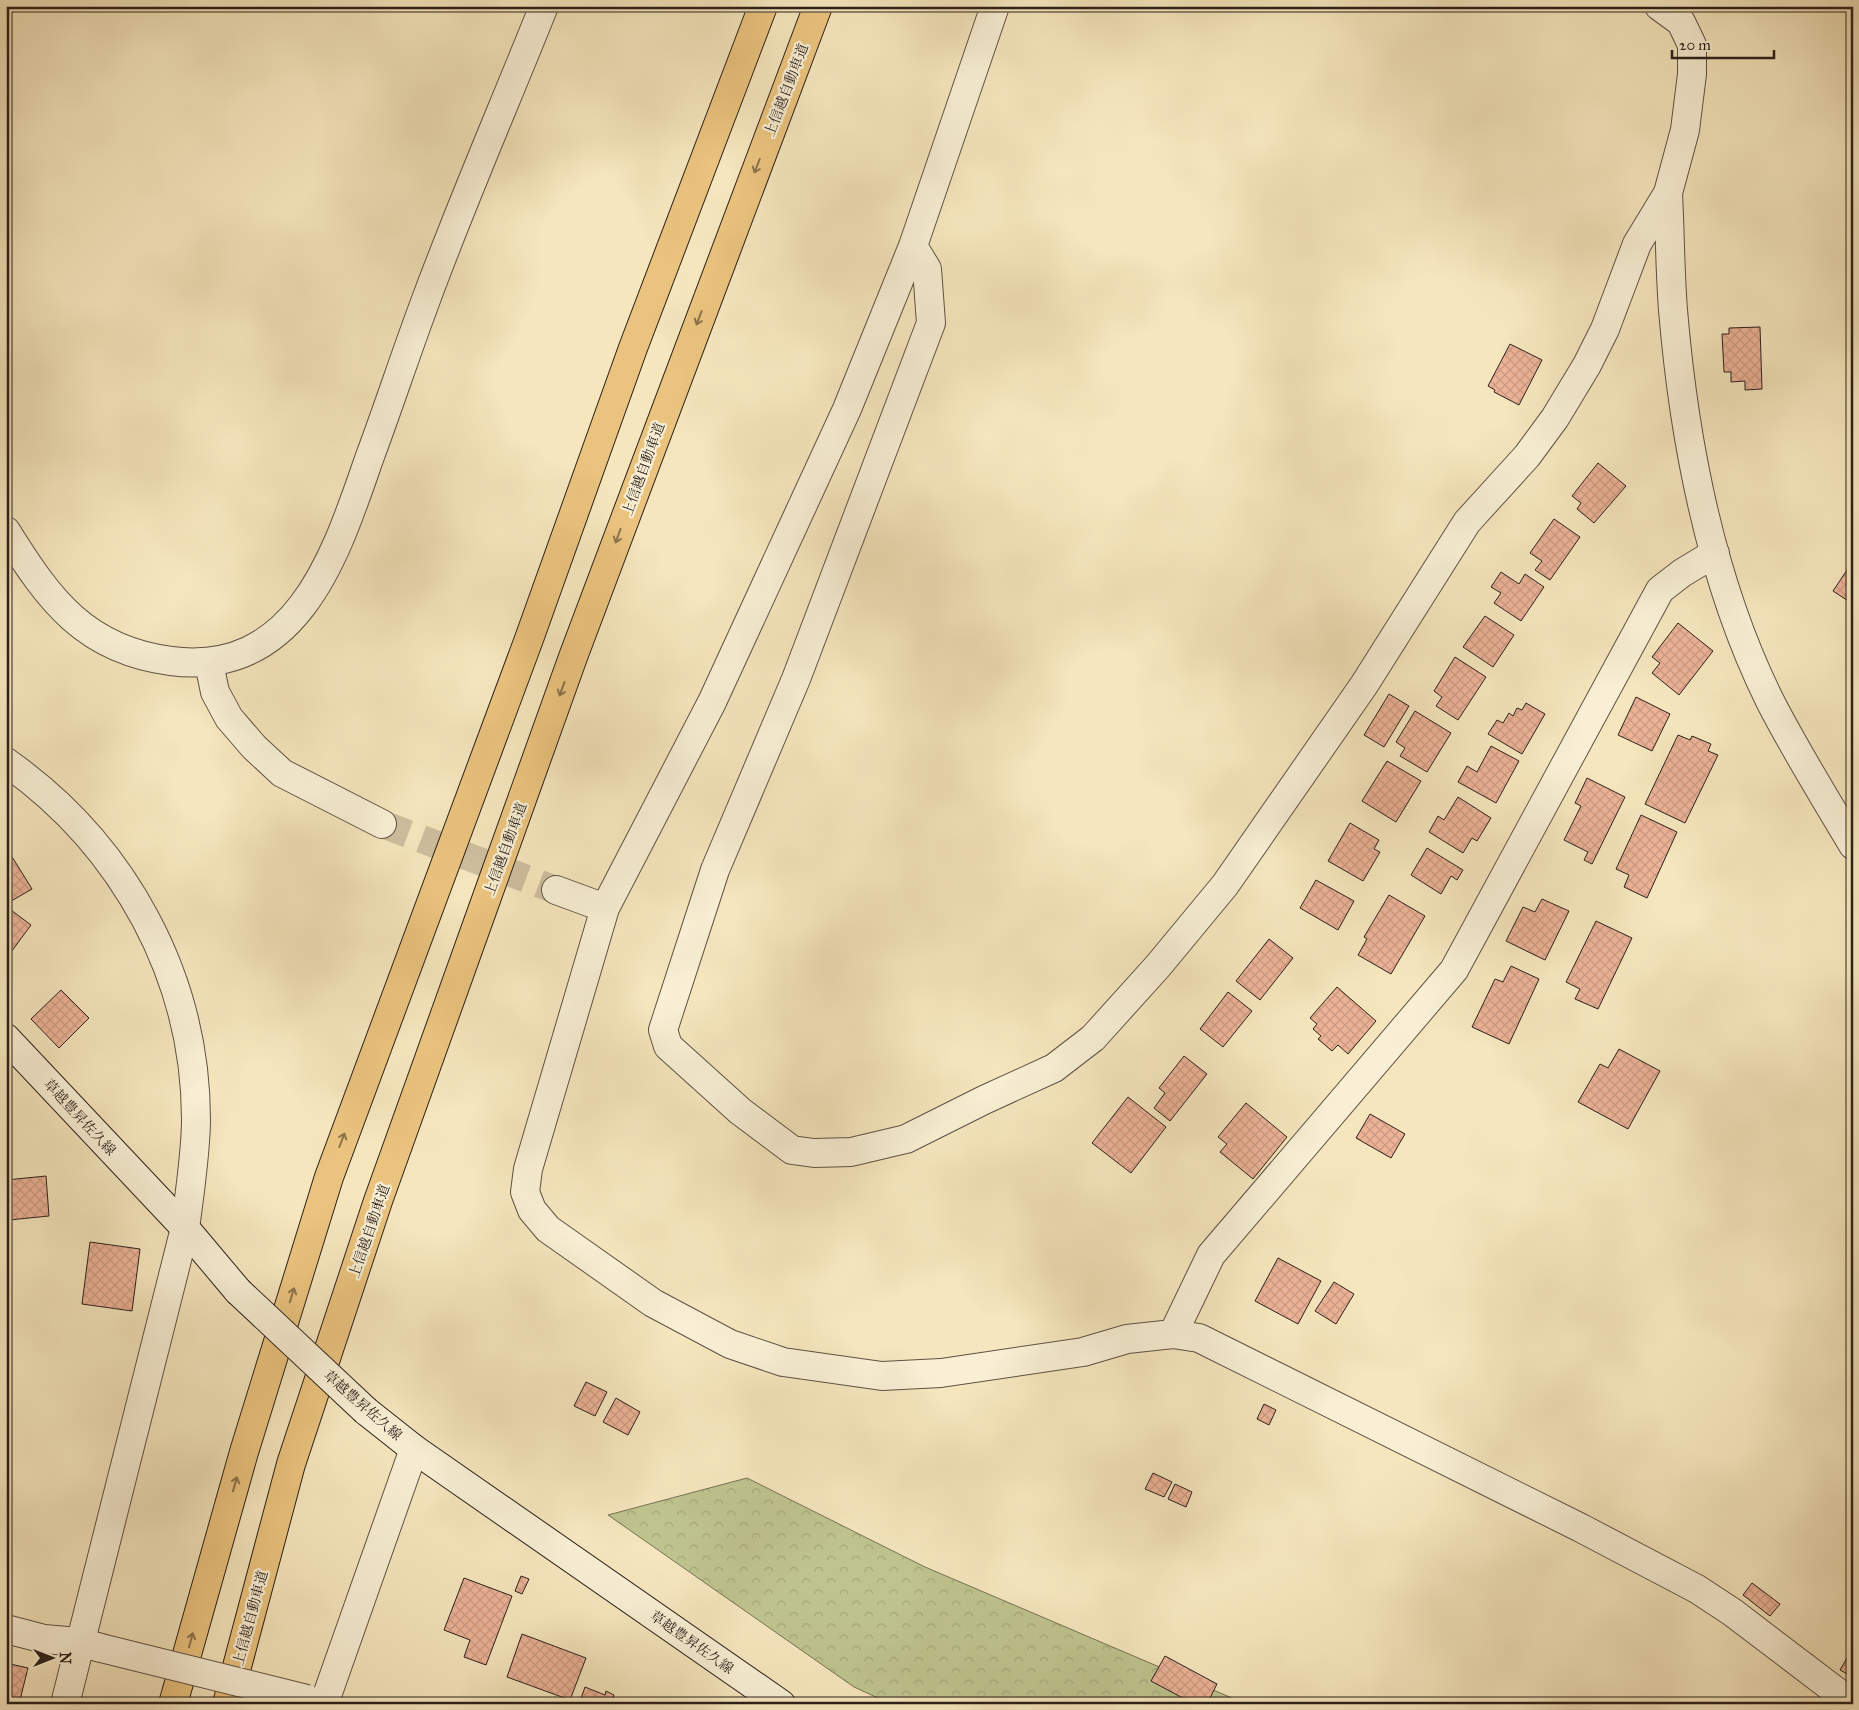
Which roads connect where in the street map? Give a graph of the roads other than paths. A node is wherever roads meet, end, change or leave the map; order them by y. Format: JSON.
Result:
{"nodes":[{"id":1,"x":544,"y":6,"type":"edge"},
{"id":2,"x":763,"y":6,"type":"edge"},
{"id":3,"x":818,"y":6,"type":"edge"},
{"id":4,"x":995,"y":6,"type":"edge"},
{"id":5,"x":1659,"y":6,"type":"edge"},
{"id":6,"x":1684,"y":14,"type":"edge"},
{"id":7,"x":1668,"y":193,"type":"junction"},
{"id":8,"x":913,"y":246,"type":"junction"},
{"id":9,"x":6,"y":531,"type":"edge"},
{"id":10,"x":1714,"y":554,"type":"junction"},
{"id":11,"x":209,"y":663,"type":"junction"},
{"id":12,"x":6,"y":762,"type":"edge"},
{"id":13,"x":382,"y":824,"type":"tunnel mouth"},
{"id":14,"x":1853,"y":845,"type":"edge"},
{"id":15,"x":556,"y":890,"type":"tunnel mouth"},
{"id":16,"x":605,"y":908,"type":"junction"},
{"id":17,"x":6,"y":1038,"type":"edge"},
{"id":18,"x":185,"y":1228,"type":"junction"},
{"id":19,"x":1173,"y":1334,"type":"junction"},
{"id":20,"x":414,"y":1449,"type":"junction"},
{"id":21,"x":6,"y":1629,"type":"edge"},
{"id":22,"x":90,"y":1645,"type":"junction"},
{"id":23,"x":318,"y":1702,"type":"edge"},
{"id":24,"x":65,"y":1704,"type":"edge"},
{"id":25,"x":173,"y":1704,"type":"edge"},
{"id":26,"x":227,"y":1704,"type":"edge"},
{"id":27,"x":781,"y":1704,"type":"edge"},
{"id":28,"x":1853,"y":1704,"type":"edge"}],
"edges":[{"from":1,"to":11,"type":"street"},
{"from":25,"to":2,"type":"highway","one_way":true},
{"from":3,"to":26,"type":"highway","name":"上信越自動車道","one_way":true},
{"from":4,"to":8,"type":"street"},
{"from":5,"to":6,"type":"street"},
{"from":6,"to":7,"type":"street"},
{"from":7,"to":8,"type":"street"},
{"from":7,"to":10,"type":"street"},
{"from":8,"to":16,"type":"street"},
{"from":9,"to":11,"type":"street"},
{"from":10,"to":14,"type":"street"},
{"from":10,"to":19,"type":"street"},
{"from":11,"to":13,"type":"street"},
{"from":12,"to":18,"type":"street"},
{"from":15,"to":16,"type":"street"},
{"from":16,"to":19,"type":"street"},
{"from":17,"to":18,"type":"street","name":"草越豊昇佐久線"},
{"from":18,"to":20,"type":"street","name":"草越豊昇佐久線","bridge":true},
{"from":18,"to":22,"type":"street"},
{"from":19,"to":28,"type":"street"},
{"from":20,"to":23,"type":"street"},
{"from":20,"to":27,"type":"street","name":"草越豊昇佐久線"},
{"from":21,"to":22,"type":"street"},
{"from":22,"to":23,"type":"street","bridge":true},
{"from":22,"to":24,"type":"street"}]}
